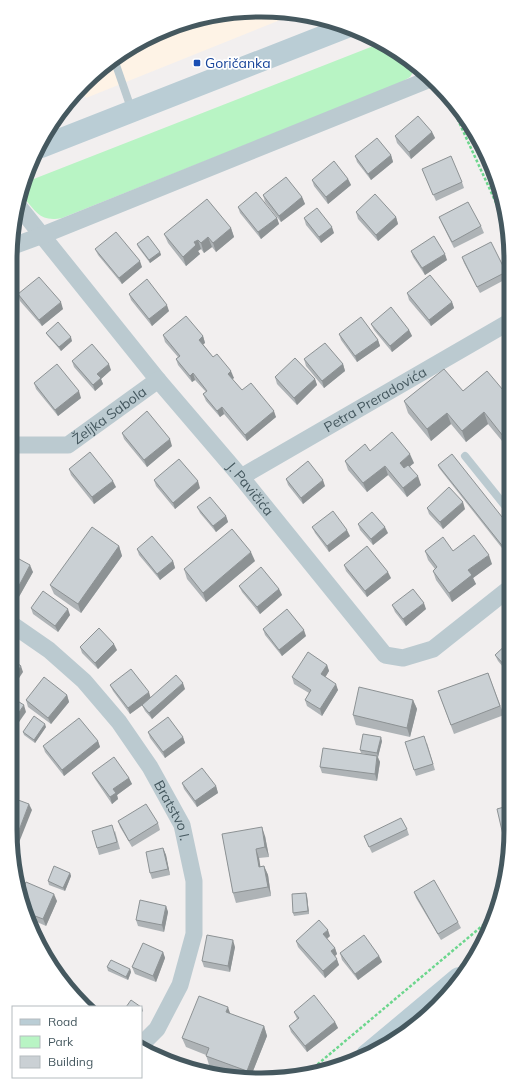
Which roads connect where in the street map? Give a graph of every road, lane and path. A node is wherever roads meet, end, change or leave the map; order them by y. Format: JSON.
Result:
{"nodes":[{"id":1,"x":336,"y":29,"type":"edge"},
{"id":2,"x":116,"y":64,"type":"edge"},
{"id":3,"x":425,"y":81,"type":"edge"},
{"id":4,"x":132,"y":111,"type":"junction"},
{"id":5,"x":455,"y":113,"type":"edge"},
{"id":6,"x":47,"y":145,"type":"edge"},
{"id":7,"x":498,"y":208,"type":"edge"},
{"id":8,"x":22,"y":211,"type":"edge"},
{"id":9,"x":43,"y":235,"type":"junction"},
{"id":10,"x":18,"y":244,"type":"edge"},
{"id":11,"x":504,"y":325,"type":"edge"},
{"id":12,"x":158,"y":380,"type":"junction"},
{"id":13,"x":17,"y":445,"type":"edge"},
{"id":14,"x":465,"y":456,"type":"dead end"},
{"id":15,"x":241,"y":478,"type":"junction"},
{"id":16,"x":504,"y":505,"type":"edge"},
{"id":17,"x":504,"y":593,"type":"edge"},
{"id":18,"x":17,"y":628,"type":"edge"},
{"id":19,"x":485,"y":923,"type":"edge"},
{"id":20,"x":442,"y":992,"type":"edge"},
{"id":21,"x":391,"y":1035,"type":"edge"},
{"id":22,"x":143,"y":1043,"type":"edge"},
{"id":23,"x":315,"y":1067,"type":"edge"}],
"edges":[{"from":1,"to":4,"type":"main road"},
{"from":2,"to":4,"type":"lane"},
{"from":3,"to":9,"type":"street"},
{"from":4,"to":6,"type":"main road"},
{"from":5,"to":7,"type":"path"},
{"from":8,"to":9,"type":"street","name":"J. Pavičića"},
{"from":9,"to":10,"type":"street"},
{"from":9,"to":12,"type":"street","name":"J. Pavičića"},
{"from":11,"to":15,"type":"street","name":"Petra Preradovića"},
{"from":12,"to":13,"type":"street","name":"Željka Sabola"},
{"from":12,"to":15,"type":"street","name":"J. Pavičića"},
{"from":14,"to":16,"type":"lane"},
{"from":15,"to":17,"type":"street","name":"J. Pavičića"},
{"from":18,"to":22,"type":"street","name":"Bratstvo I."},
{"from":19,"to":23,"type":"path"},
{"from":20,"to":21,"type":"main road"}]}
